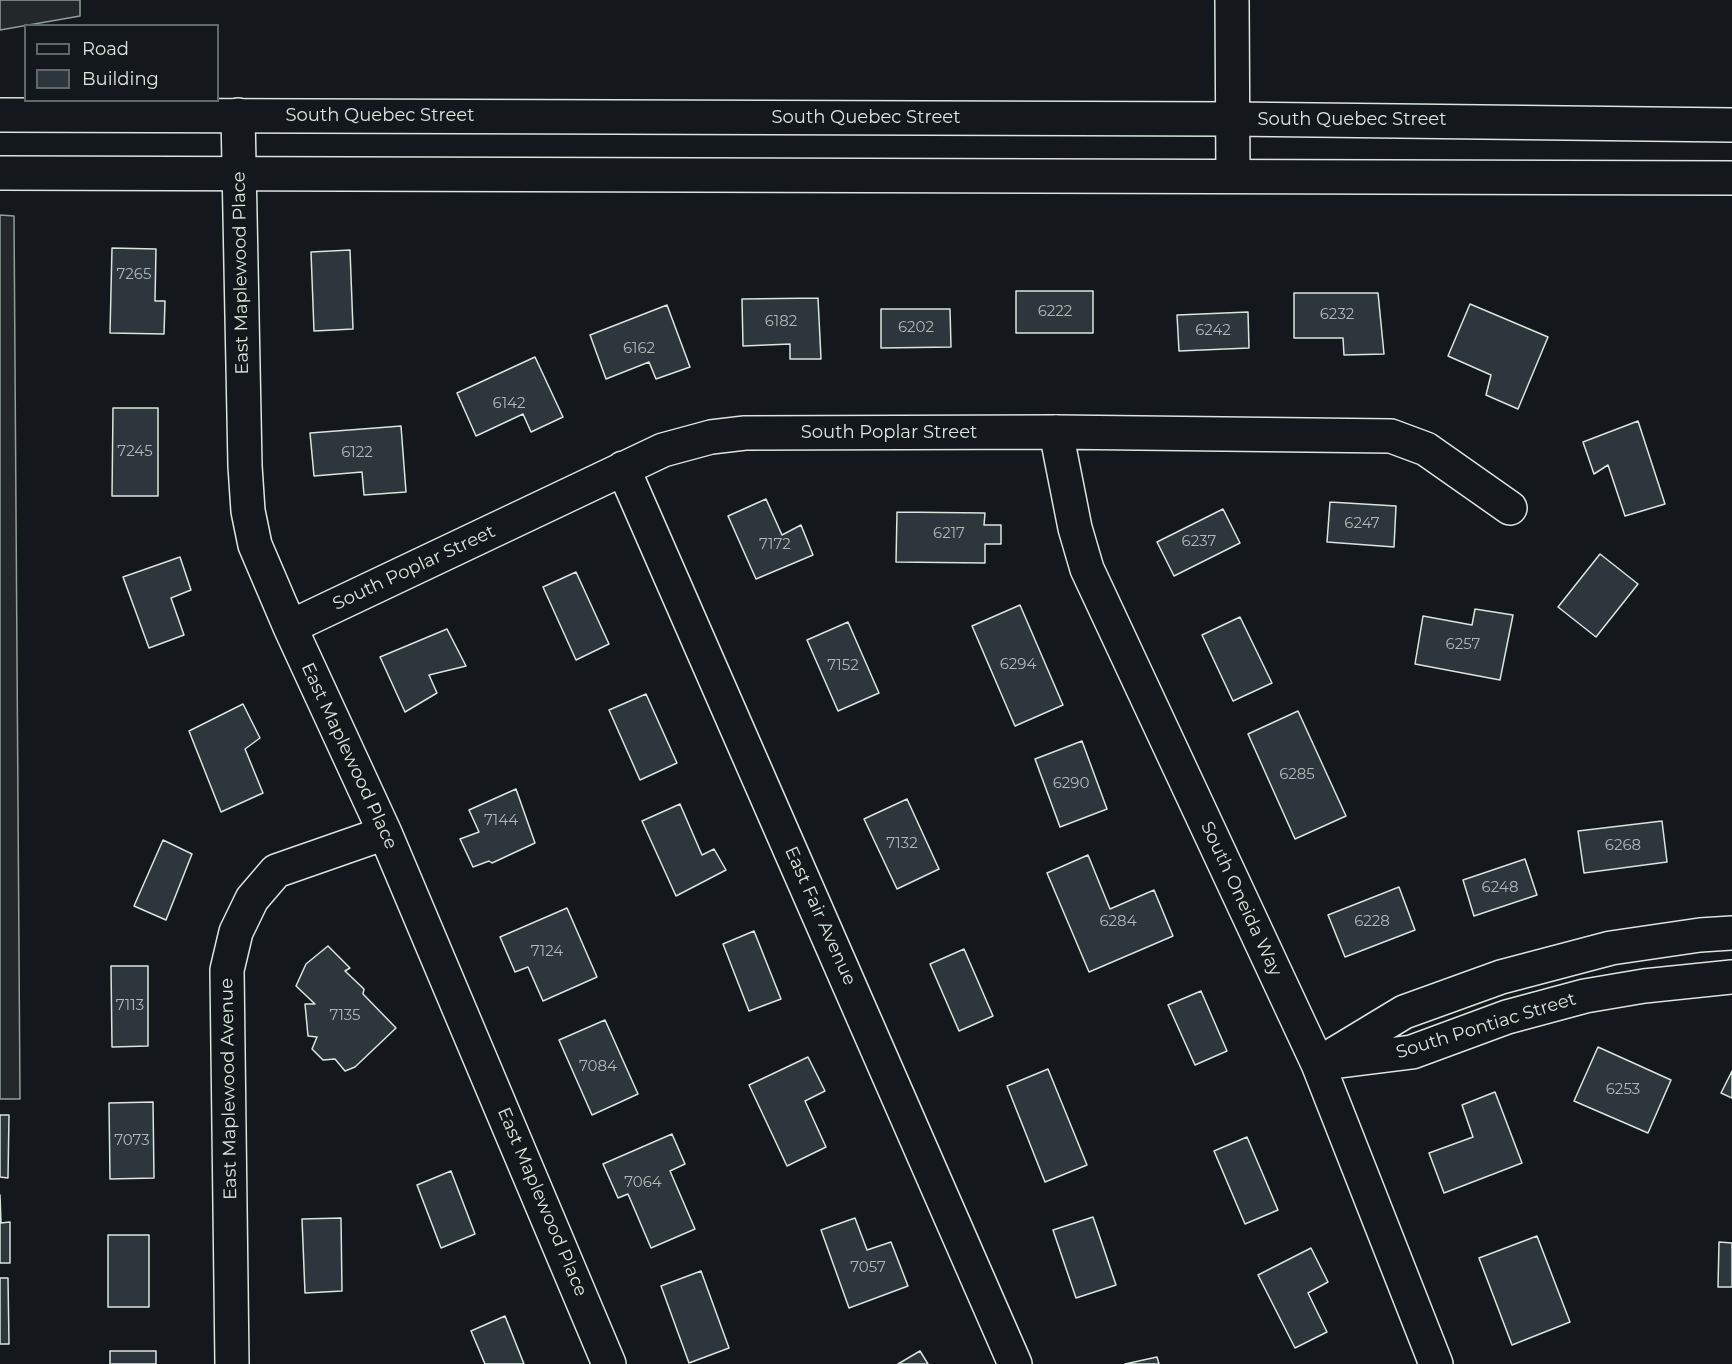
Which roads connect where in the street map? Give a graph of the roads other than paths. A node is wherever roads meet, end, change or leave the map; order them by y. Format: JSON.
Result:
{"nodes":[{"id":1,"x":1232,"y":0,"type":"edge"},
{"id":2,"x":0,"y":115,"type":"edge"},
{"id":3,"x":238,"y":115,"type":"junction"},
{"id":4,"x":1232,"y":119,"type":"junction"},
{"id":5,"x":1732,"y":124,"type":"edge"},
{"id":6,"x":0,"y":173,"type":"edge"},
{"id":7,"x":238,"y":173,"type":"junction"},
{"id":8,"x":1233,"y":176,"type":"junction"},
{"id":9,"x":1732,"y":178,"type":"edge"},
{"id":10,"x":1056,"y":432,"type":"junction"},
{"id":11,"x":623,"y":468,"type":"junction"},
{"id":12,"x":1509,"y":508,"type":"dead end"},
{"id":13,"x":290,"y":627,"type":"junction"},
{"id":14,"x":385,"y":833,"type":"junction"},
{"id":15,"x":1732,"y":933,"type":"edge"},
{"id":16,"x":1732,"y":977,"type":"edge"},
{"id":17,"x":1318,"y":1064,"type":"junction"},
{"id":18,"x":232,"y":1364,"type":"edge"},
{"id":19,"x":609,"y":1364,"type":"edge"},
{"id":20,"x":1015,"y":1364,"type":"edge"},
{"id":21,"x":1436,"y":1364,"type":"edge"}],
"edges":[{"from":1,"to":4,"type":"street"},
{"from":2,"to":3,"type":"street","name":"South Quebec Street"},
{"from":3,"to":4,"type":"street","name":"South Quebec Street"},
{"from":3,"to":7,"type":"street","name":"East Maplewood Place"},
{"from":4,"to":5,"type":"street","name":"South Quebec Street"},
{"from":4,"to":8,"type":"street"},
{"from":6,"to":7,"type":"street"},
{"from":7,"to":8,"type":"street"},
{"from":7,"to":13,"type":"street","name":"East Maplewood Place"},
{"from":8,"to":9,"type":"street"},
{"from":10,"to":11,"type":"street","name":"South Poplar Street"},
{"from":10,"to":12,"type":"street","name":"South Poplar Street"},
{"from":10,"to":17,"type":"street","name":"South Oneida Way"},
{"from":11,"to":13,"type":"street","name":"South Poplar Street"},
{"from":11,"to":20,"type":"street","name":"East Fair Avenue"},
{"from":13,"to":14,"type":"street","name":"East Maplewood Place"},
{"from":14,"to":18,"type":"street","name":"East Maplewood Avenue"},
{"from":14,"to":19,"type":"street","name":"East Maplewood Place"},
{"from":15,"to":17,"type":"street","name":"South Pontiac Street"},
{"from":16,"to":17,"type":"street","name":"South Pontiac Street"},
{"from":17,"to":21,"type":"street","name":"South Oneida Way"}]}
